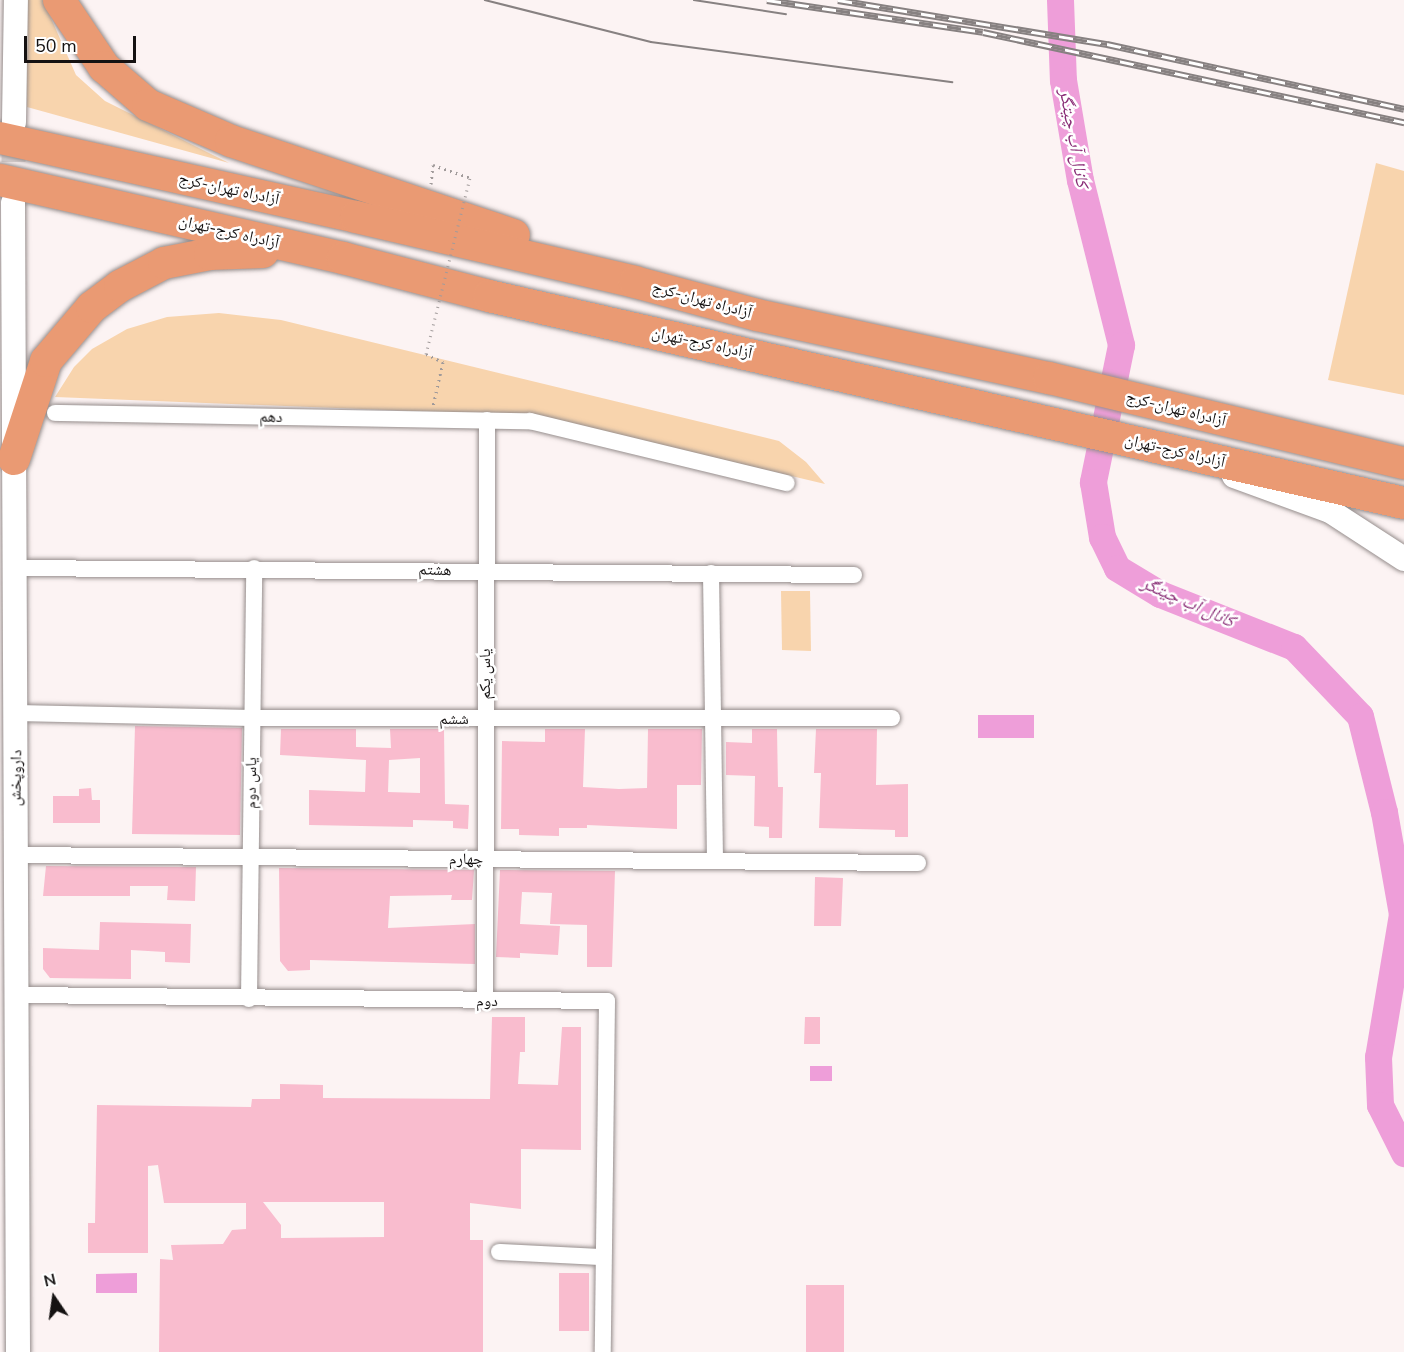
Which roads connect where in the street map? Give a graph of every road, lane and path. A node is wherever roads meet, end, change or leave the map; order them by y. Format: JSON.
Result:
{"nodes":[{"id":1,"x":1,"y":0,"type":"edge"},
{"id":2,"x":16,"y":0,"type":"edge"},
{"id":3,"x":59,"y":0,"type":"edge"},
{"id":4,"x":5,"y":127,"type":"edge"},
{"id":5,"x":433,"y":165,"type":"dead end"},
{"id":6,"x":6,"y":192,"type":"edge"},
{"id":7,"x":343,"y":258,"type":"junction"},
{"id":8,"x":635,"y":282,"type":"junction"},
{"id":9,"x":55,"y":413,"type":"dead end"},
{"id":10,"x":430,"y":419,"type":"junction"},
{"id":11,"x":487,"y":420,"type":"junction"},
{"id":12,"x":1148,"y":445,"type":"junction"},
{"id":13,"x":14,"y":459,"type":"junction"},
{"id":14,"x":1404,"y":463,"type":"edge"},
{"id":15,"x":787,"y":483,"type":"dead end"},
{"id":16,"x":1404,"y":503,"type":"edge"},
{"id":17,"x":1404,"y":559,"type":"edge"},
{"id":18,"x":15,"y":568,"type":"junction"},
{"id":19,"x":254,"y":568,"type":"junction"},
{"id":20,"x":486,"y":571,"type":"junction"},
{"id":21,"x":711,"y":573,"type":"junction"},
{"id":22,"x":854,"y":575,"type":"dead end"},
{"id":23,"x":16,"y":713,"type":"junction"},
{"id":24,"x":252,"y":718,"type":"junction"},
{"id":25,"x":485,"y":718,"type":"junction"},
{"id":26,"x":713,"y":718,"type":"junction"},
{"id":27,"x":892,"y":718,"type":"dead end"},
{"id":28,"x":14,"y":855,"type":"junction"},
{"id":29,"x":250,"y":857,"type":"junction"},
{"id":30,"x":484,"y":859,"type":"junction"},
{"id":31,"x":715,"y":861,"type":"junction"},
{"id":32,"x":918,"y":863,"type":"dead end"},
{"id":33,"x":7,"y":945,"type":"edge"},
{"id":34,"x":17,"y":995,"type":"junction"},
{"id":35,"x":249,"y":999,"type":"junction"},
{"id":36,"x":485,"y":1000,"type":"junction"},
{"id":37,"x":9,"y":1140,"type":"edge"},
{"id":38,"x":499,"y":1252,"type":"dead end"},
{"id":39,"x":602,"y":1257,"type":"junction"},
{"id":40,"x":18,"y":1352,"type":"edge"},
{"id":41,"x":603,"y":1352,"type":"edge"}],
"edges":[{"from":1,"to":4,"type":"street"},
{"from":2,"to":4,"type":"street"},
{"from":3,"to":8,"type":"highway"},
{"from":4,"to":8,"type":"highway","name":"آزادراه تهران-کرج"},
{"from":5,"to":10,"type":"path","bridge":true},
{"from":6,"to":7,"type":"highway","name":"آزادراه کرج-تهران"},
{"from":6,"to":13,"type":"street","name":"داروپخش"},
{"from":7,"to":12,"type":"highway","name":"آزادراه کرج-تهران"},
{"from":7,"to":13,"type":"highway"},
{"from":8,"to":14,"type":"highway","name":"آزادراه تهران-کرج"},
{"from":9,"to":10,"type":"street","name":"دهم"},
{"from":10,"to":11,"type":"street","name":"دهم"},
{"from":11,"to":15,"type":"street","name":"دهم"},
{"from":11,"to":20,"type":"street","name":"یاس یکم"},
{"from":12,"to":16,"type":"highway","name":"آزادراه کرج-تهران"},
{"from":12,"to":17,"type":"street"},
{"from":13,"to":18,"type":"street","name":"داروپخش"},
{"from":18,"to":19,"type":"street","name":"هشتم"},
{"from":18,"to":23,"type":"street","name":"داروپخش"},
{"from":19,"to":20,"type":"street","name":"هشتم"},
{"from":19,"to":24,"type":"street","name":"یاس دوم"},
{"from":20,"to":21,"type":"street","name":"هشتم"},
{"from":20,"to":25,"type":"street","name":"یاس یکم"},
{"from":21,"to":22,"type":"street","name":"هشتم"},
{"from":21,"to":26,"type":"street"},
{"from":23,"to":24,"type":"street","name":"ششم"},
{"from":23,"to":28,"type":"street","name":"داروپخش"},
{"from":24,"to":25,"type":"street","name":"ششم"},
{"from":24,"to":29,"type":"street","name":"یاس دوم"},
{"from":25,"to":26,"type":"street","name":"ششم"},
{"from":25,"to":30,"type":"street","name":"یاس یکم"},
{"from":26,"to":27,"type":"street","name":"ششم"},
{"from":26,"to":31,"type":"street"},
{"from":28,"to":29,"type":"street","name":"چهارم"},
{"from":28,"to":33,"type":"street","name":"داروپخش"},
{"from":29,"to":30,"type":"street","name":"چهارم"},
{"from":29,"to":35,"type":"street","name":"یاس دوم"},
{"from":30,"to":31,"type":"street","name":"چهارم"},
{"from":30,"to":36,"type":"street","name":"یاس یکم"},
{"from":31,"to":32,"type":"street","name":"چهارم"},
{"from":33,"to":34,"type":"street","name":"داروپخش"},
{"from":34,"to":35,"type":"street","name":"دوم"},
{"from":34,"to":37,"type":"street","name":"داروپخش"},
{"from":35,"to":36,"type":"street","name":"دوم"},
{"from":36,"to":39,"type":"street","name":"دوم"},
{"from":37,"to":40,"type":"street","name":"داروپخش"},
{"from":38,"to":39,"type":"street"},
{"from":39,"to":41,"type":"street","name":"دوم"}]}
